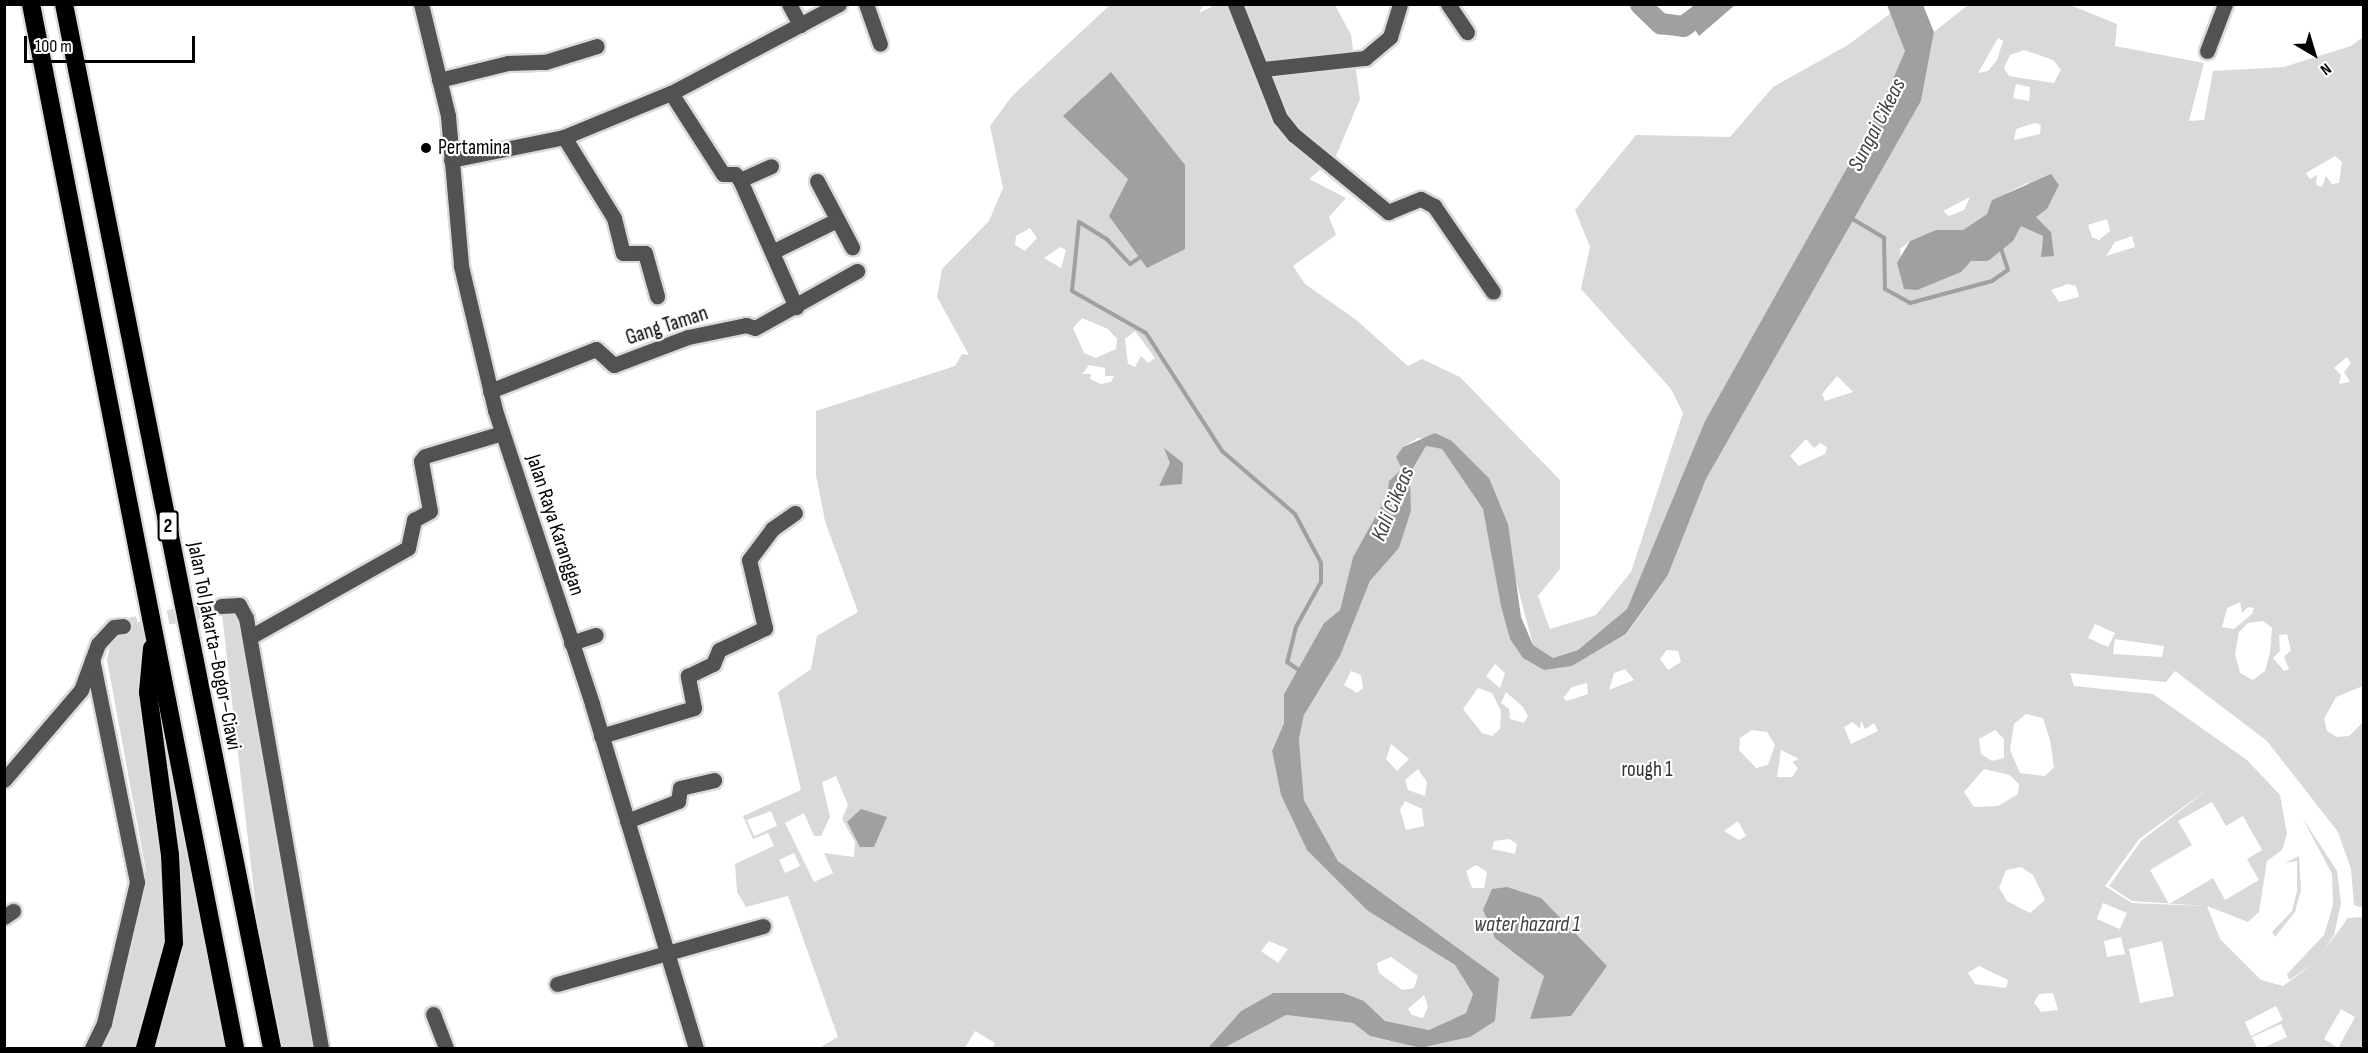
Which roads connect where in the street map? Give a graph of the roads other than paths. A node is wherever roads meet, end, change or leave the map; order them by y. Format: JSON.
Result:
{"nodes":[{"id":1,"x":31,"y":4,"type":"edge"},
{"id":2,"x":64,"y":4,"type":"edge"},
{"id":3,"x":421,"y":4,"type":"edge"},
{"id":4,"x":789,"y":4,"type":"edge"},
{"id":5,"x":839,"y":4,"type":"edge"},
{"id":6,"x":866,"y":4,"type":"edge"},
{"id":7,"x":1235,"y":4,"type":"edge"},
{"id":8,"x":1400,"y":4,"type":"edge"},
{"id":9,"x":1448,"y":4,"type":"edge"},
{"id":10,"x":2225,"y":4,"type":"edge"},
{"id":11,"x":800,"y":25,"type":"junction"},
{"id":12,"x":1467,"y":32,"type":"dead end"},
{"id":13,"x":880,"y":44,"type":"dead end"},
{"id":14,"x":597,"y":46,"type":"dead end"},
{"id":15,"x":2207,"y":51,"type":"dead end"},
{"id":16,"x":1263,"y":69,"type":"junction"},
{"id":17,"x":439,"y":80,"type":"junction"},
{"id":18,"x":670,"y":93,"type":"junction"},
{"id":19,"x":564,"y":137,"type":"junction"},
{"id":20,"x":451,"y":160,"type":"junction"},
{"id":21,"x":771,"y":166,"type":"dead end"},
{"id":22,"x":740,"y":180,"type":"junction"},
{"id":23,"x":818,"y":180,"type":"dead end"},
{"id":24,"x":837,"y":220,"type":"junction"},
{"id":25,"x":852,"y":247,"type":"dead end"},
{"id":26,"x":774,"y":251,"type":"junction"},
{"id":27,"x":857,"y":271,"type":"dead end"},
{"id":28,"x":1492,"y":292,"type":"dead end"},
{"id":29,"x":657,"y":296,"type":"dead end"},
{"id":30,"x":796,"y":307,"type":"junction"},
{"id":31,"x":490,"y":391,"type":"junction"},
{"id":32,"x":502,"y":433,"type":"junction"},
{"id":33,"x":795,"y":513,"type":"dead end"},
{"id":34,"x":221,"y":606,"type":"tunnel mouth"},
{"id":35,"x":123,"y":626,"type":"tunnel mouth"},
{"id":36,"x":154,"y":626,"type":"junction"},
{"id":37,"x":596,"y":635,"type":"dead end"},
{"id":38,"x":250,"y":637,"type":"junction"},
{"id":39,"x":571,"y":643,"type":"junction"},
{"id":40,"x":92,"y":659,"type":"junction"},
{"id":41,"x":601,"y":736,"type":"junction"},
{"id":42,"x":4,"y":780,"type":"edge"},
{"id":43,"x":714,"y":780,"type":"dead end"},
{"id":44,"x":627,"y":821,"type":"junction"},
{"id":45,"x":763,"y":926,"type":"dead end"},
{"id":46,"x":668,"y":953,"type":"junction"},
{"id":47,"x":557,"y":984,"type":"dead end"},
{"id":48,"x":433,"y":1014,"type":"dead end"},
{"id":49,"x":92,"y":1048,"type":"edge"},
{"id":50,"x":145,"y":1048,"type":"edge"},
{"id":51,"x":235,"y":1048,"type":"edge"},
{"id":52,"x":272,"y":1048,"type":"edge"},
{"id":53,"x":321,"y":1048,"type":"edge"},
{"id":54,"x":446,"y":1048,"type":"edge"},
{"id":55,"x":696,"y":1048,"type":"edge"}],
"edges":[{"from":1,"to":36,"type":"highway","number":"2"},
{"from":2,"to":52,"type":"highway","name":"Jalan Tol Jakarta–Bogor–Ciawi","number":"2"},
{"from":3,"to":17,"type":"street","name":"Jalan Raya Karanggan"},
{"from":4,"to":11,"type":"street"},
{"from":5,"to":11,"type":"street"},
{"from":6,"to":13,"type":"street"},
{"from":7,"to":16,"type":"street"},
{"from":8,"to":16,"type":"street"},
{"from":9,"to":12,"type":"street"},
{"from":10,"to":15,"type":"street"},
{"from":11,"to":18,"type":"street"},
{"from":14,"to":17,"type":"street"},
{"from":16,"to":28,"type":"street"},
{"from":17,"to":20,"type":"street","name":"Jalan Raya Karanggan"},
{"from":18,"to":19,"type":"street"},
{"from":18,"to":22,"type":"street"},
{"from":19,"to":20,"type":"street"},
{"from":19,"to":29,"type":"street"},
{"from":20,"to":31,"type":"street","name":"Jalan Raya Karanggan"},
{"from":21,"to":22,"type":"street"},
{"from":22,"to":26,"type":"street"},
{"from":23,"to":24,"type":"street"},
{"from":24,"to":25,"type":"street"},
{"from":24,"to":26,"type":"street"},
{"from":26,"to":30,"type":"street"},
{"from":27,"to":30,"type":"street","name":"Gang Taman"},
{"from":30,"to":31,"type":"street","name":"Gang Taman"},
{"from":31,"to":32,"type":"street","name":"Jalan Raya Karanggan"},
{"from":32,"to":38,"type":"street"},
{"from":32,"to":39,"type":"street","name":"Jalan Raya Karanggan"},
{"from":33,"to":41,"type":"street"},
{"from":34,"to":38,"type":"street"},
{"from":35,"to":40,"type":"street"},
{"from":36,"to":50,"type":"highway"},
{"from":36,"to":51,"type":"highway","number":"2"},
{"from":37,"to":39,"type":"street"},
{"from":38,"to":53,"type":"street"},
{"from":39,"to":41,"type":"street","name":"Jalan Raya Karanggan"},
{"from":40,"to":42,"type":"street"},
{"from":40,"to":49,"type":"street"},
{"from":41,"to":44,"type":"street","name":"Jalan Raya Karanggan"},
{"from":43,"to":44,"type":"street"},
{"from":44,"to":46,"type":"street","name":"Jalan Raya Karanggan"},
{"from":45,"to":46,"type":"street"},
{"from":46,"to":47,"type":"street"},
{"from":46,"to":55,"type":"street","name":"Jalan Raya Karanggan"},
{"from":48,"to":54,"type":"street"}]}
